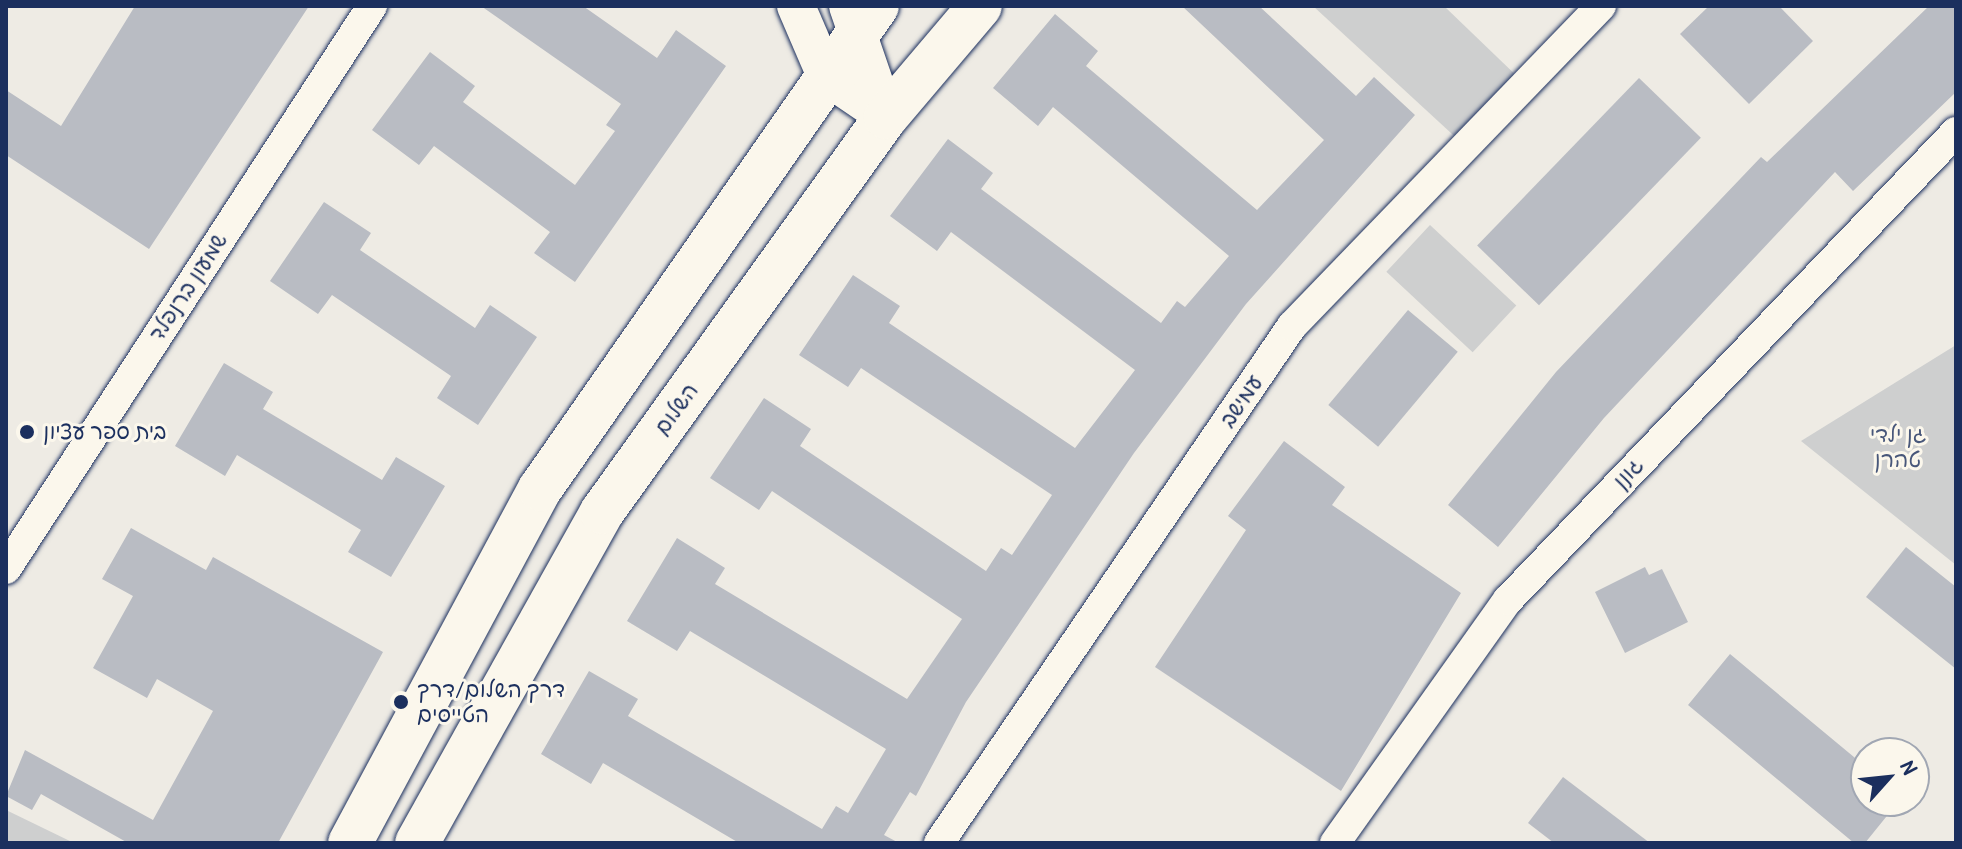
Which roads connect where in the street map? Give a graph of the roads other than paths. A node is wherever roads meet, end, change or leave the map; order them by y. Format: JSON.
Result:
{"nodes":[{"id":1,"x":372,"y":6,"type":"edge"},
{"id":2,"x":796,"y":6,"type":"edge"},
{"id":3,"x":980,"y":6,"type":"edge"},
{"id":4,"x":1601,"y":6,"type":"edge"},
{"id":5,"x":861,"y":13,"type":"edge"},
{"id":6,"x":826,"y":76,"type":"junction"},
{"id":7,"x":886,"y":117,"type":"junction"},
{"id":8,"x":1956,"y":132,"type":"edge"},
{"id":9,"x":6,"y":569,"type":"edge"},
{"id":10,"x":350,"y":843,"type":"edge"},
{"id":11,"x":417,"y":843,"type":"edge"},
{"id":12,"x":939,"y":843,"type":"edge"},
{"id":13,"x":1335,"y":843,"type":"edge"}],
"edges":[{"from":1,"to":9,"type":"street","name":"שמעון ברנפלד"},
{"from":2,"to":6,"type":"street"},
{"from":3,"to":7,"type":"main road","name":"השלום"},
{"from":4,"to":12,"type":"street","name":"עמישב"},
{"from":5,"to":6,"type":"main road"},
{"from":5,"to":7,"type":"street"},
{"from":6,"to":7,"type":"street"},
{"from":6,"to":10,"type":"main road"},
{"from":7,"to":11,"type":"main road","name":"השלום"},
{"from":8,"to":13,"type":"street","name":"גונן"}]}
